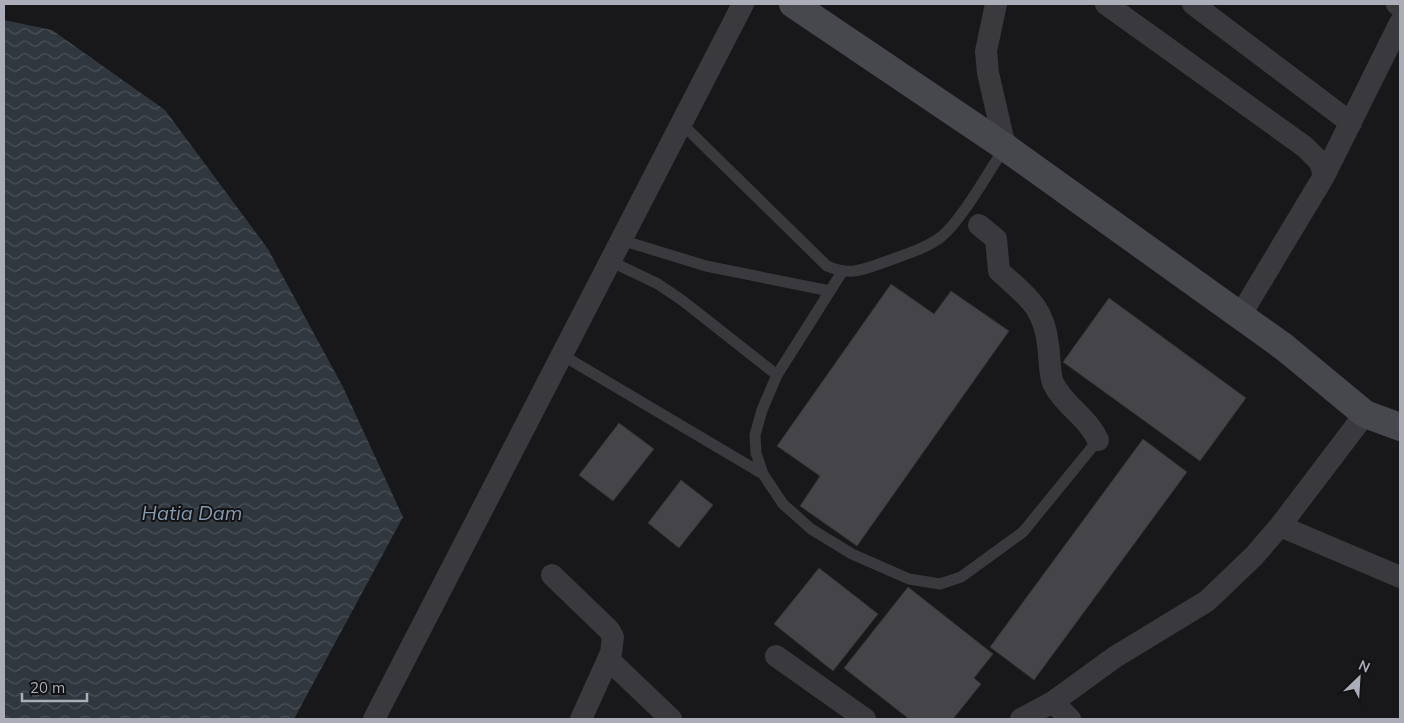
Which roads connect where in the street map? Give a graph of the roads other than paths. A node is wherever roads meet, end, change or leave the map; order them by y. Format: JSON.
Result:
{"nodes":[{"id":1,"x":743,"y":4,"type":"edge"},
{"id":2,"x":793,"y":4,"type":"edge"},
{"id":3,"x":996,"y":4,"type":"edge"},
{"id":4,"x":1106,"y":4,"type":"edge"},
{"id":5,"x":1193,"y":4,"type":"edge"},
{"id":6,"x":1400,"y":23,"type":"edge"},
{"id":7,"x":681,"y":123,"type":"junction"},
{"id":8,"x":1351,"y":123,"type":"junction"},
{"id":9,"x":1005,"y":147,"type":"junction"},
{"id":10,"x":1324,"y":176,"type":"junction"},
{"id":11,"x":979,"y":225,"type":"dead end"},
{"id":12,"x":621,"y":240,"type":"junction"},
{"id":13,"x":610,"y":261,"type":"junction"},
{"id":14,"x":842,"y":272,"type":"junction"},
{"id":15,"x":830,"y":290,"type":"junction"},
{"id":16,"x":1240,"y":316,"type":"junction"},
{"id":17,"x":562,"y":355,"type":"junction"},
{"id":18,"x":777,"y":375,"type":"junction"},
{"id":19,"x":1365,"y":414,"type":"junction"},
{"id":20,"x":1400,"y":427,"type":"edge"},
{"id":21,"x":1098,"y":440,"type":"joint"},
{"id":22,"x":762,"y":474,"type":"junction"},
{"id":23,"x":1280,"y":526,"type":"junction"},
{"id":24,"x":552,"y":575,"type":"dead end"},
{"id":25,"x":1400,"y":577,"type":"edge"},
{"id":26,"x":776,"y":656,"type":"dead end"},
{"id":27,"x":608,"y":659,"type":"junction"},
{"id":28,"x":1053,"y":702,"type":"junction"},
{"id":29,"x":374,"y":719,"type":"edge"},
{"id":30,"x":581,"y":719,"type":"edge"},
{"id":31,"x":671,"y":719,"type":"edge"},
{"id":32,"x":865,"y":719,"type":"edge"},
{"id":33,"x":1021,"y":719,"type":"edge"},
{"id":34,"x":1070,"y":719,"type":"edge"}],
"edges":[{"from":1,"to":7,"type":"street"},
{"from":2,"to":9,"type":"street"},
{"from":3,"to":9,"type":"street"},
{"from":4,"to":10,"type":"street"},
{"from":5,"to":8,"type":"street"},
{"from":6,"to":8,"type":"street"},
{"from":7,"to":12,"type":"street"},
{"from":7,"to":14,"type":"lane"},
{"from":8,"to":10,"type":"street"},
{"from":9,"to":14,"type":"lane"},
{"from":9,"to":16,"type":"street"},
{"from":10,"to":16,"type":"street"},
{"from":11,"to":21,"type":"street"},
{"from":12,"to":13,"type":"street"},
{"from":12,"to":15,"type":"lane"},
{"from":13,"to":17,"type":"street"},
{"from":13,"to":18,"type":"lane"},
{"from":14,"to":15,"type":"lane"},
{"from":15,"to":18,"type":"lane"},
{"from":16,"to":19,"type":"street"},
{"from":17,"to":22,"type":"lane"},
{"from":17,"to":29,"type":"street"},
{"from":18,"to":22,"type":"lane"},
{"from":19,"to":20,"type":"street"},
{"from":19,"to":23,"type":"street"},
{"from":21,"to":22,"type":"lane"},
{"from":23,"to":25,"type":"street"},
{"from":23,"to":28,"type":"street"},
{"from":24,"to":27,"type":"street"},
{"from":26,"to":32,"type":"street"},
{"from":27,"to":30,"type":"street"},
{"from":27,"to":31,"type":"street"},
{"from":28,"to":33,"type":"street"},
{"from":28,"to":34,"type":"street"}]}
